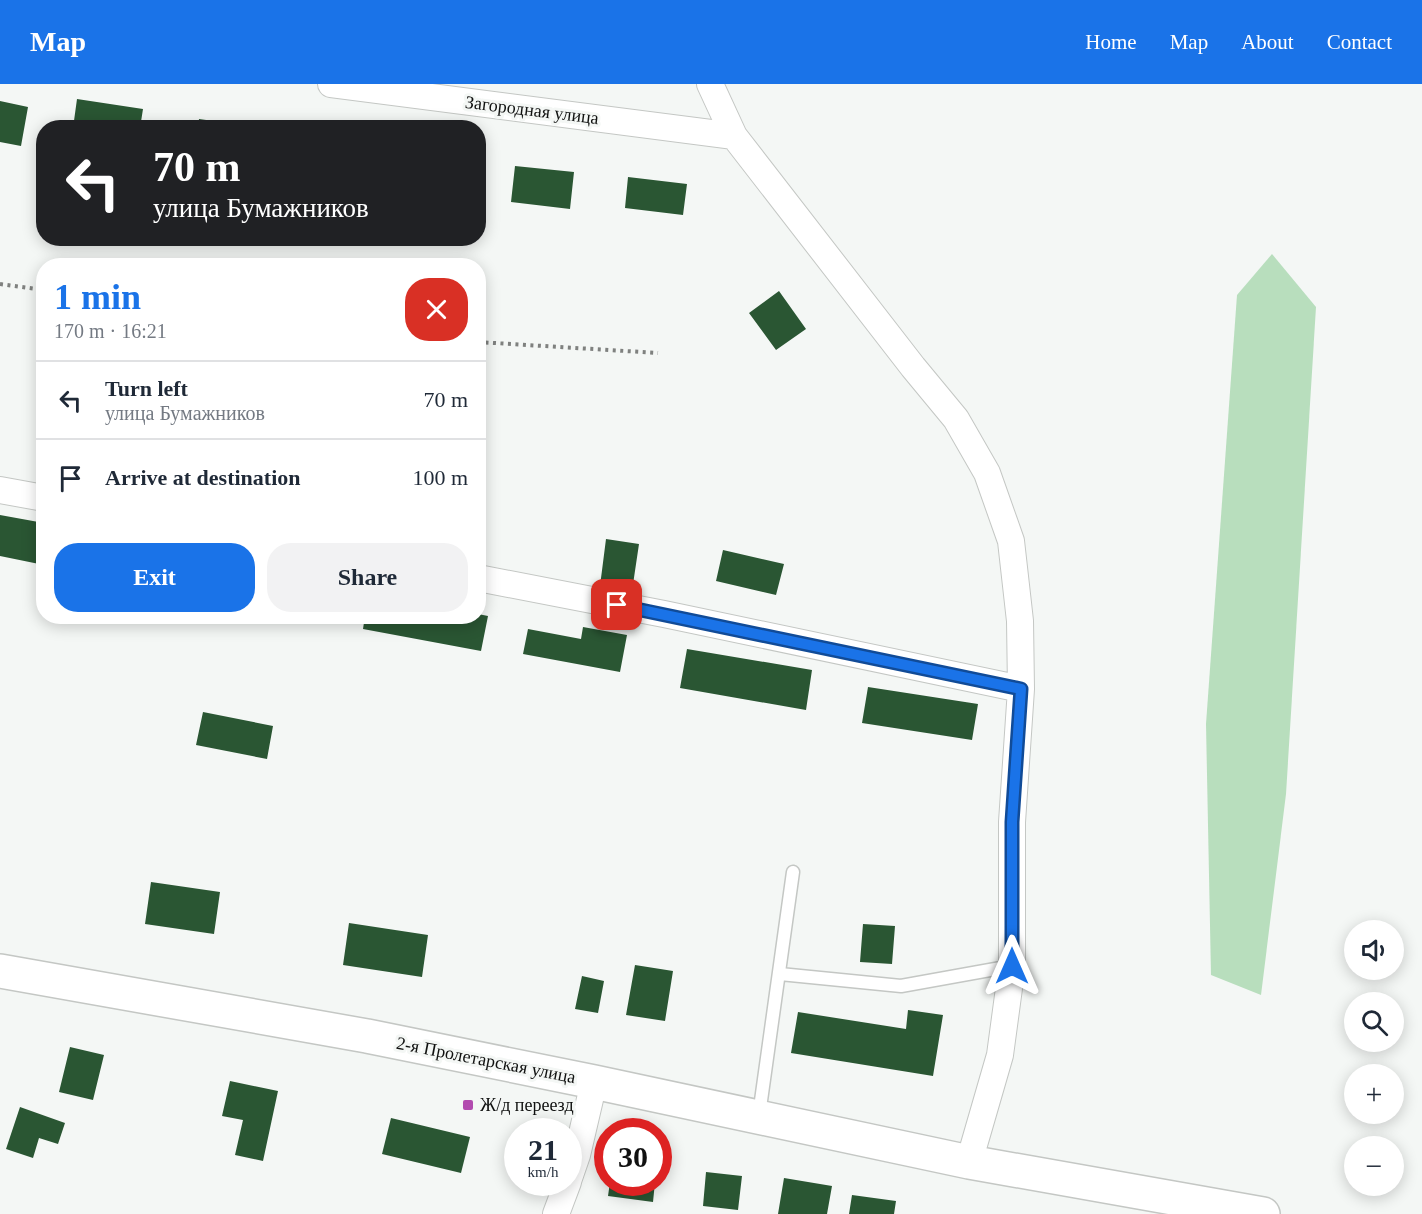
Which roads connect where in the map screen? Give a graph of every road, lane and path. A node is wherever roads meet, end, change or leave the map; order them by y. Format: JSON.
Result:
{"nodes":[{"id":1,"x":331,"y":84,"type":"edge"},
{"id":2,"x":710,"y":84,"type":"edge"},
{"id":3,"x":734,"y":136,"type":"junction"},
{"id":4,"x":0,"y":284,"type":"edge"},
{"id":5,"x":36,"y":289,"type":"edge"},
{"id":6,"x":486,"y":342,"type":"edge"},
{"id":7,"x":658,"y":353,"type":"dead end"},
{"id":8,"x":0,"y":490,"type":"edge"},
{"id":9,"x":36,"y":497,"type":"edge"},
{"id":10,"x":486,"y":580,"type":"edge"},
{"id":11,"x":1021,"y":689,"type":"junction"},
{"id":12,"x":793,"y":872,"type":"dead end"},
{"id":13,"x":1012,"y":966,"type":"junction"},
{"id":14,"x":0,"y":970,"type":"edge"},
{"id":15,"x":780,"y":974,"type":"junction"},
{"id":16,"x":594,"y":1082,"type":"junction"},
{"id":17,"x":758,"y":1117,"type":"junction"},
{"id":18,"x":582,"y":1134,"type":"edge"},
{"id":19,"x":969,"y":1162,"type":"junction"},
{"id":20,"x":563,"y":1196,"type":"edge"},
{"id":21,"x":556,"y":1214,"type":"edge"},
{"id":22,"x":1263,"y":1214,"type":"edge"}],
"edges":[{"from":1,"to":3,"type":"street","name":"Загородная улица"},
{"from":2,"to":3,"type":"street"},
{"from":3,"to":11,"type":"street"},
{"from":4,"to":5,"type":"path"},
{"from":6,"to":7,"type":"path"},
{"from":8,"to":9,"type":"street"},
{"from":10,"to":11,"type":"street"},
{"from":11,"to":13,"type":"street"},
{"from":12,"to":15,"type":"lane"},
{"from":13,"to":15,"type":"lane"},
{"from":13,"to":19,"type":"street"},
{"from":14,"to":16,"type":"main road","name":"2-я Пролетарская улица"},
{"from":15,"to":17,"type":"lane"},
{"from":16,"to":17,"type":"main road","name":"2-я Пролетарская улица"},
{"from":16,"to":18,"type":"street"},
{"from":17,"to":19,"type":"main road","name":"2-я Пролетарская улица"},
{"from":19,"to":22,"type":"main road","name":"2-я Пролетарская улица"},
{"from":20,"to":21,"type":"street"}]}
